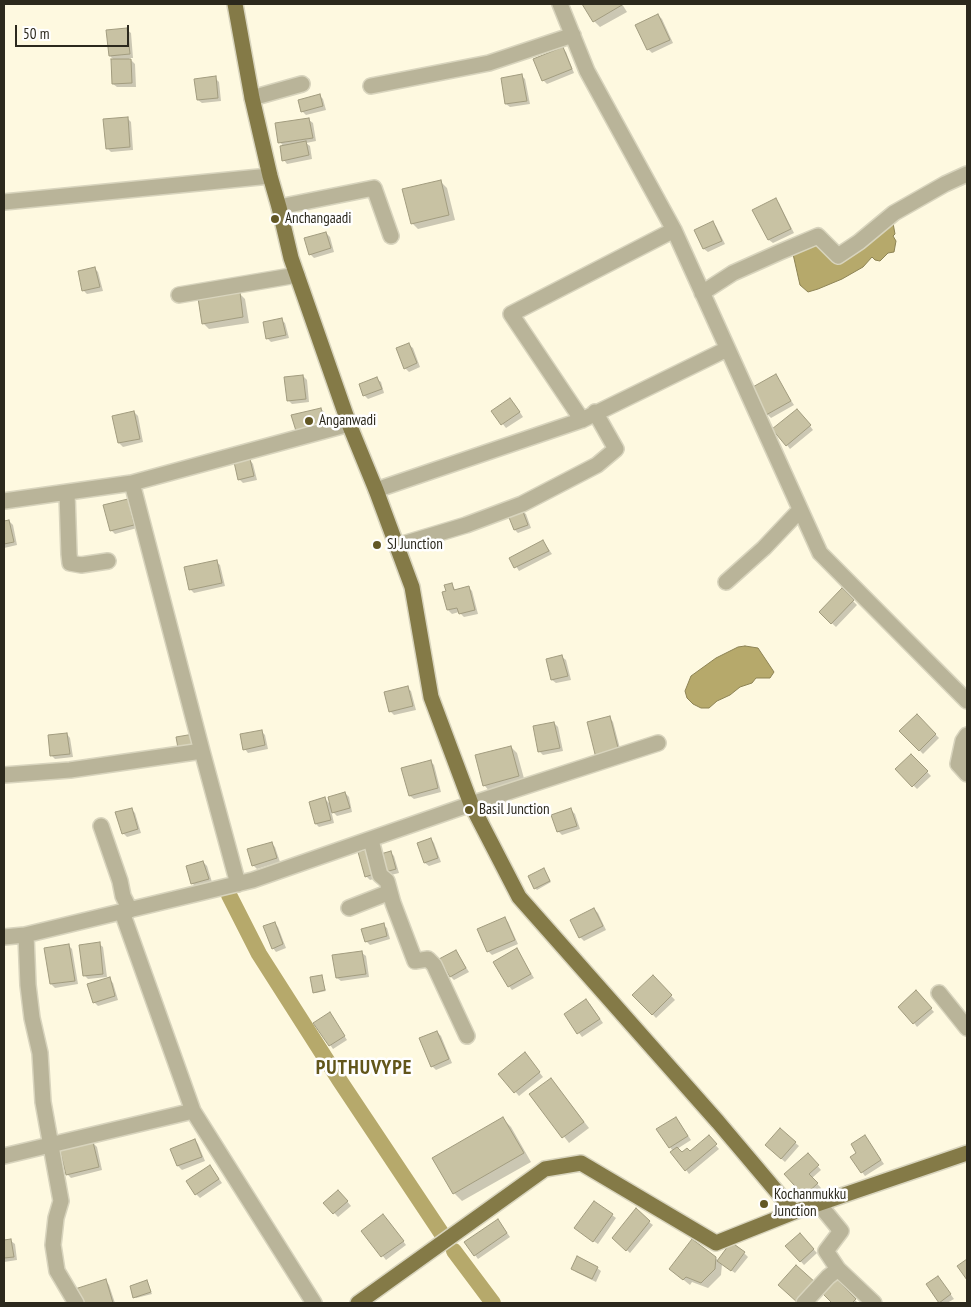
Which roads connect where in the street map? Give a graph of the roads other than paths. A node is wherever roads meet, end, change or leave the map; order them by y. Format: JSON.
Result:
{"nodes":[{"id":1,"x":235,"y":4,"type":"edge"},
{"id":2,"x":560,"y":4,"type":"edge"},
{"id":3,"x":573,"y":35,"type":"junction"},
{"id":4,"x":302,"y":84,"type":"dead end"},
{"id":5,"x":371,"y":86,"type":"dead end"},
{"id":6,"x":252,"y":98,"type":"junction"},
{"id":7,"x":967,"y":174,"type":"edge"},
{"id":8,"x":270,"y":176,"type":"junction"},
{"id":9,"x":4,"y":202,"type":"edge"},
{"id":10,"x":279,"y":207,"type":"junction"},
{"id":11,"x":674,"y":230,"type":"junction"},
{"id":12,"x":390,"y":236,"type":"dead end"},
{"id":13,"x":297,"y":275,"type":"junction"},
{"id":14,"x":702,"y":293,"type":"junction"},
{"id":15,"x":179,"y":295,"type":"dead end"},
{"id":16,"x":727,"y":349,"type":"junction"},
{"id":17,"x":588,"y":416,"type":"junction"},
{"id":18,"x":350,"y":424,"type":"junction"},
{"id":19,"x":132,"y":483,"type":"junction"},
{"id":20,"x":376,"y":490,"type":"junction"},
{"id":21,"x":67,"y":493,"type":"junction"},
{"id":22,"x":4,"y":501,"type":"edge"},
{"id":23,"x":800,"y":510,"type":"junction"},
{"id":24,"x":396,"y":546,"type":"junction"},
{"id":25,"x":108,"y":562,"type":"dead end"},
{"id":26,"x":726,"y":582,"type":"dead end"},
{"id":27,"x":967,"y":700,"type":"edge"},
{"id":28,"x":967,"y":735,"type":"edge"},
{"id":29,"x":658,"y":743,"type":"dead end"},
{"id":30,"x":202,"y":751,"type":"junction"},
{"id":31,"x":967,"y":774,"type":"edge"},
{"id":32,"x":4,"y":775,"type":"edge"},
{"id":33,"x":471,"y":804,"type":"junction"},
{"id":34,"x":101,"y":826,"type":"dead end"},
{"id":35,"x":371,"y":840,"type":"junction"},
{"id":36,"x":238,"y":884,"type":"junction"},
{"id":37,"x":390,"y":892,"type":"junction"},
{"id":38,"x":349,"y":908,"type":"dead end"},
{"id":39,"x":126,"y":911,"type":"junction"},
{"id":40,"x":26,"y":934,"type":"junction"},
{"id":41,"x":4,"y":937,"type":"edge"},
{"id":42,"x":939,"y":993,"type":"dead end"},
{"id":43,"x":967,"y":1028,"type":"edge"},
{"id":44,"x":467,"y":1036,"type":"dead end"},
{"id":45,"x":193,"y":1111,"type":"junction"},
{"id":46,"x":51,"y":1145,"type":"junction"},
{"id":47,"x":967,"y":1153,"type":"edge"},
{"id":48,"x":4,"y":1156,"type":"edge"},
{"id":49,"x":818,"y":1203,"type":"junction"},
{"id":50,"x":794,"y":1212,"type":"junction"},
{"id":51,"x":838,"y":1269,"type":"junction"},
{"id":52,"x":76,"y":1303,"type":"edge"},
{"id":53,"x":314,"y":1303,"type":"edge"},
{"id":54,"x":358,"y":1303,"type":"edge"},
{"id":55,"x":804,"y":1303,"type":"edge"},
{"id":56,"x":874,"y":1303,"type":"edge"}],
"edges":[{"from":1,"to":6,"type":"main road"},
{"from":2,"to":3,"type":"street"},
{"from":3,"to":5,"type":"street"},
{"from":3,"to":11,"type":"street"},
{"from":4,"to":6,"type":"street"},
{"from":6,"to":8,"type":"main road"},
{"from":7,"to":14,"type":"street"},
{"from":8,"to":9,"type":"street"},
{"from":8,"to":10,"type":"main road"},
{"from":10,"to":12,"type":"street"},
{"from":10,"to":13,"type":"main road"},
{"from":11,"to":14,"type":"street"},
{"from":11,"to":17,"type":"street"},
{"from":13,"to":15,"type":"street"},
{"from":13,"to":18,"type":"main road"},
{"from":14,"to":16,"type":"street"},
{"from":16,"to":17,"type":"street"},
{"from":16,"to":23,"type":"street"},
{"from":17,"to":20,"type":"street"},
{"from":17,"to":24,"type":"street"},
{"from":18,"to":19,"type":"street"},
{"from":18,"to":20,"type":"main road"},
{"from":19,"to":21,"type":"street"},
{"from":19,"to":30,"type":"street"},
{"from":20,"to":24,"type":"main road"},
{"from":21,"to":22,"type":"street"},
{"from":21,"to":25,"type":"street"},
{"from":23,"to":26,"type":"street"},
{"from":23,"to":27,"type":"street"},
{"from":24,"to":33,"type":"main road"},
{"from":28,"to":31,"type":"street"},
{"from":29,"to":33,"type":"street"},
{"from":30,"to":32,"type":"street"},
{"from":30,"to":36,"type":"street"},
{"from":33,"to":35,"type":"street"},
{"from":33,"to":50,"type":"main road"},
{"from":34,"to":39,"type":"street"},
{"from":35,"to":36,"type":"street"},
{"from":35,"to":37,"type":"street"},
{"from":36,"to":39,"type":"street"},
{"from":37,"to":38,"type":"street"},
{"from":37,"to":44,"type":"street"},
{"from":39,"to":40,"type":"street"},
{"from":39,"to":45,"type":"street"},
{"from":40,"to":41,"type":"street"},
{"from":40,"to":46,"type":"street"},
{"from":42,"to":43,"type":"street"},
{"from":45,"to":46,"type":"street"},
{"from":45,"to":53,"type":"street"},
{"from":46,"to":48,"type":"street"},
{"from":46,"to":52,"type":"street"},
{"from":47,"to":49,"type":"main road"},
{"from":49,"to":50,"type":"main road"},
{"from":49,"to":51,"type":"street"},
{"from":50,"to":54,"type":"main road"},
{"from":51,"to":55,"type":"street"},
{"from":51,"to":56,"type":"street"}]}
